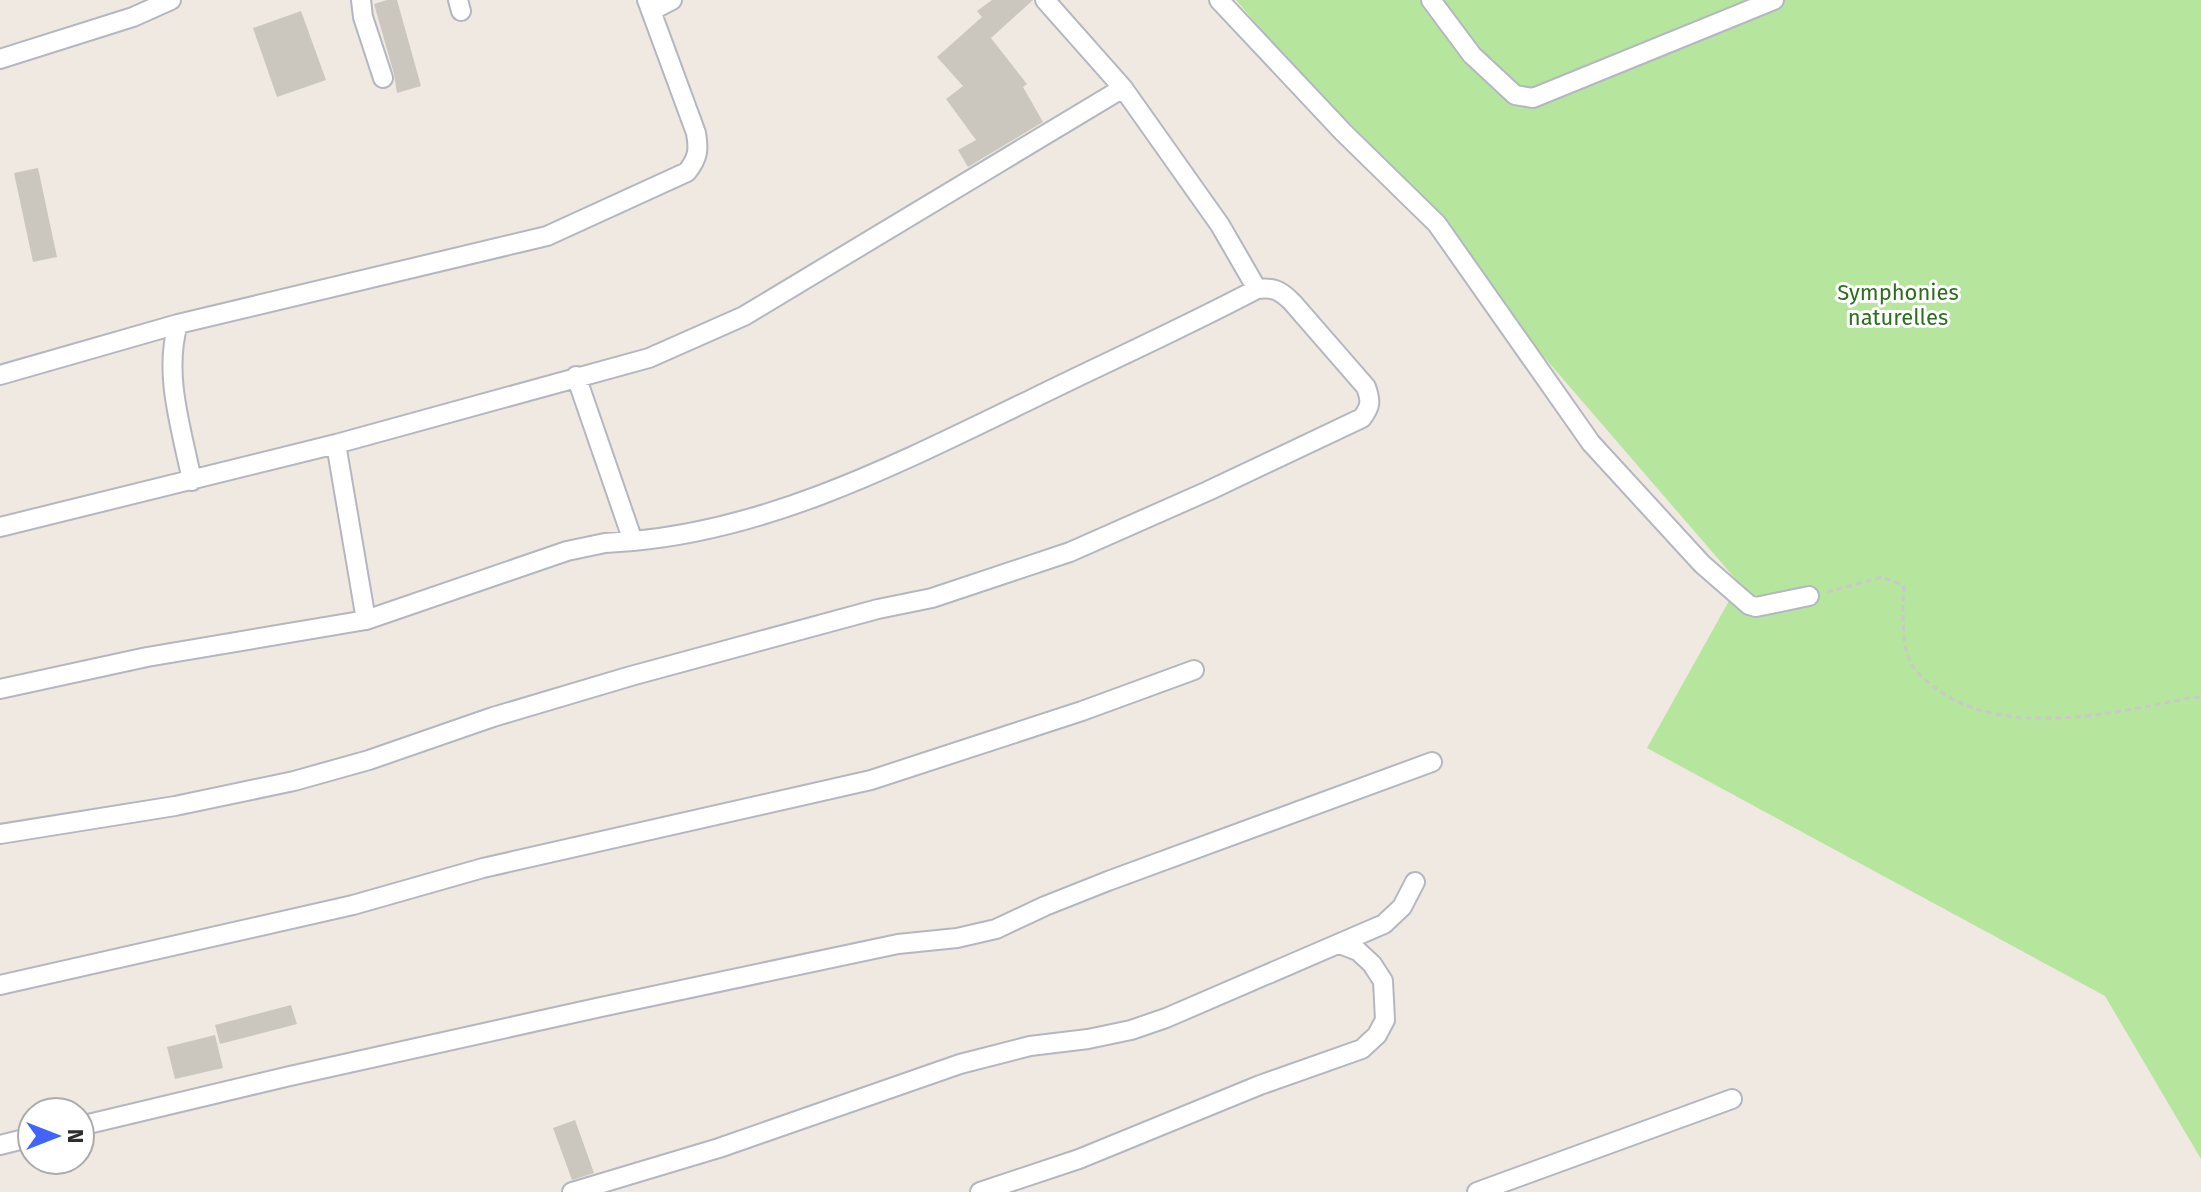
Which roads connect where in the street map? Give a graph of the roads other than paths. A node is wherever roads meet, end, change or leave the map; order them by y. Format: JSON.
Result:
{"nodes":[{"id":1,"x":171,"y":0,"type":"edge"},
{"id":2,"x":361,"y":0,"type":"edge"},
{"id":3,"x":672,"y":0,"type":"edge"},
{"id":4,"x":1045,"y":0,"type":"edge"},
{"id":5,"x":1219,"y":0,"type":"edge"},
{"id":6,"x":1431,"y":0,"type":"edge"},
{"id":7,"x":1774,"y":0,"type":"edge"},
{"id":8,"x":649,"y":6,"type":"edge"},
{"id":9,"x":0,"y":59,"type":"edge"},
{"id":10,"x":383,"y":78,"type":"dead end"},
{"id":11,"x":1123,"y":88,"type":"junction"},
{"id":12,"x":1257,"y":289,"type":"junction"},
{"id":13,"x":178,"y":324,"type":"junction"},
{"id":14,"x":0,"y":375,"type":"edge"},
{"id":15,"x":576,"y":376,"type":"junction"},
{"id":16,"x":336,"y":444,"type":"junction"},
{"id":17,"x":192,"y":481,"type":"junction"},
{"id":18,"x":0,"y":527,"type":"edge"},
{"id":19,"x":633,"y":541,"type":"junction"},
{"id":20,"x":1809,"y":596,"type":"road end"},
{"id":21,"x":366,"y":620,"type":"junction"},
{"id":22,"x":1194,"y":670,"type":"dead end"},
{"id":23,"x":0,"y":689,"type":"edge"},
{"id":24,"x":1432,"y":762,"type":"dead end"},
{"id":25,"x":0,"y":834,"type":"edge"},
{"id":26,"x":1415,"y":882,"type":"dead end"},
{"id":27,"x":1340,"y":944,"type":"junction"},
{"id":28,"x":0,"y":985,"type":"edge"},
{"id":29,"x":1732,"y":1099,"type":"dead end"},
{"id":30,"x":96,"y":1122,"type":"edge"},
{"id":31,"x":572,"y":1192,"type":"edge"},
{"id":32,"x":980,"y":1192,"type":"edge"},
{"id":33,"x":1477,"y":1192,"type":"edge"}],
"edges":[{"from":1,"to":9,"type":"street"},
{"from":2,"to":10,"type":"street"},
{"from":3,"to":8,"type":"street"},
{"from":4,"to":11,"type":"street"},
{"from":5,"to":20,"type":"street"},
{"from":6,"to":7,"type":"street"},
{"from":8,"to":13,"type":"street"},
{"from":11,"to":12,"type":"street"},
{"from":11,"to":15,"type":"street"},
{"from":12,"to":19,"type":"street"},
{"from":12,"to":25,"type":"street"},
{"from":13,"to":14,"type":"street"},
{"from":13,"to":17,"type":"street"},
{"from":15,"to":16,"type":"street"},
{"from":15,"to":19,"type":"street"},
{"from":16,"to":17,"type":"street"},
{"from":16,"to":21,"type":"street"},
{"from":17,"to":18,"type":"street"},
{"from":19,"to":21,"type":"street"},
{"from":21,"to":23,"type":"street"},
{"from":22,"to":28,"type":"street"},
{"from":24,"to":30,"type":"street"},
{"from":26,"to":27,"type":"street"},
{"from":27,"to":31,"type":"street"},
{"from":27,"to":32,"type":"street"},
{"from":29,"to":33,"type":"street"}]}
